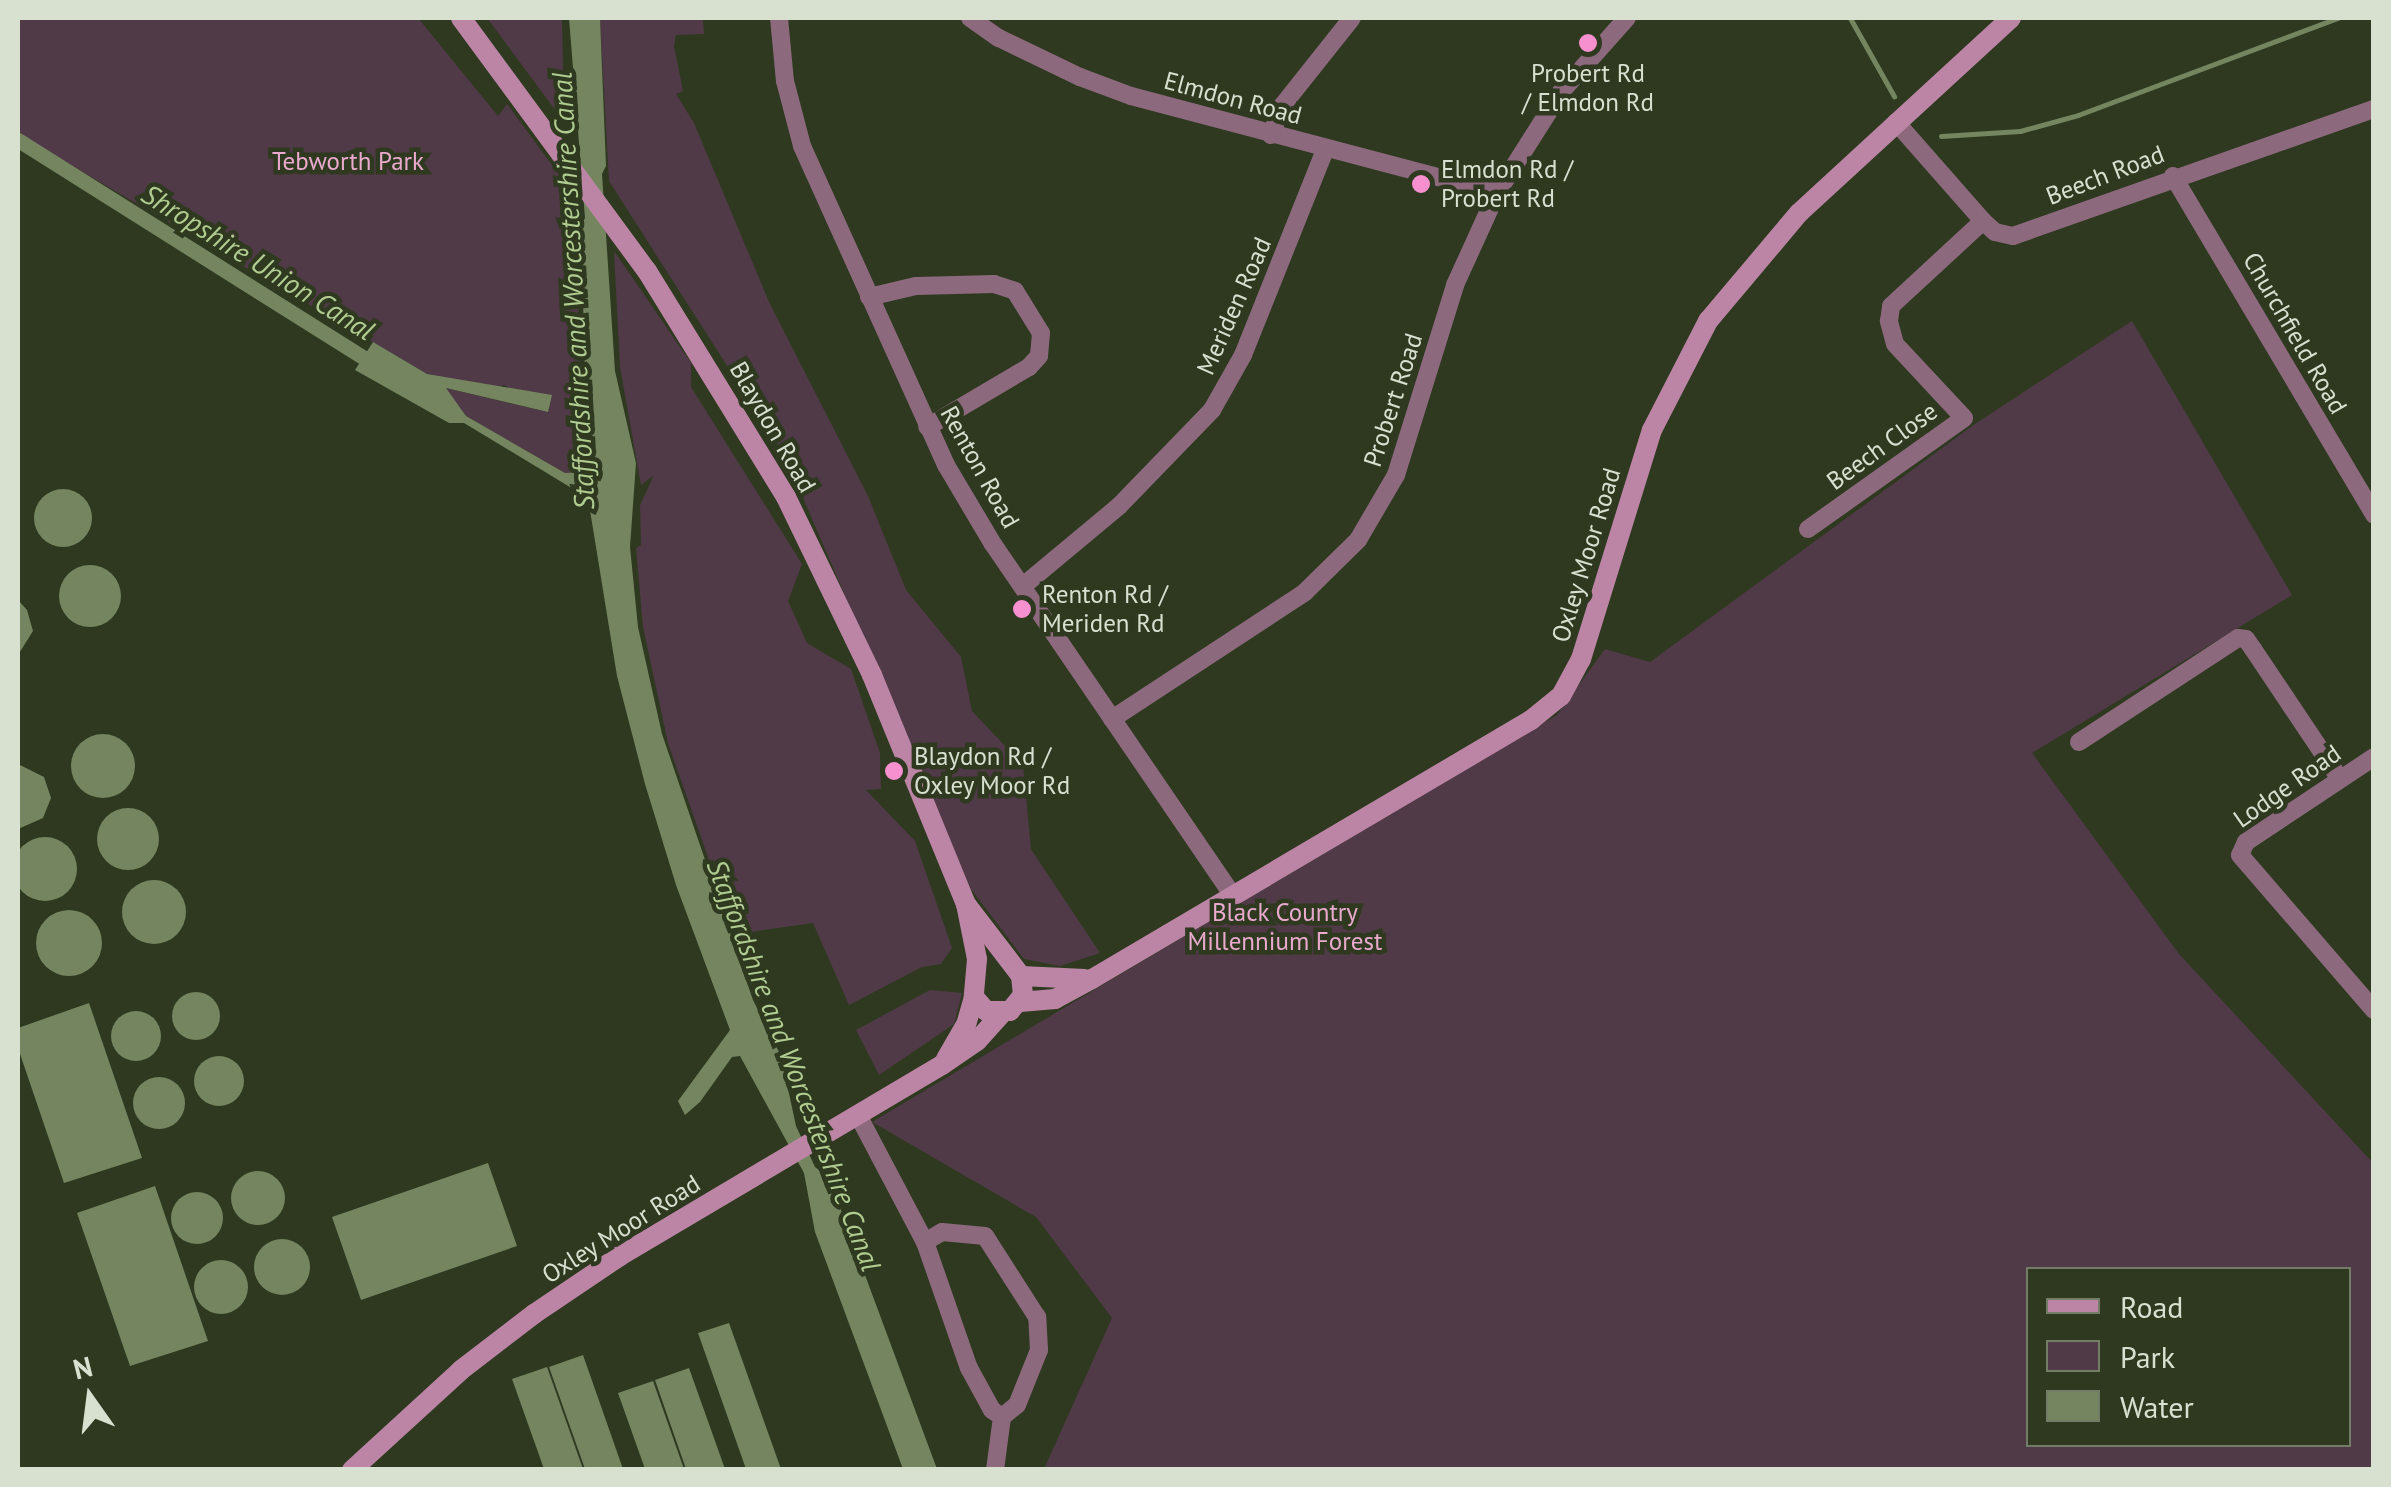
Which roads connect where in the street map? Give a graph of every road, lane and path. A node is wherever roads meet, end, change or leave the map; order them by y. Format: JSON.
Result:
{"nodes":[{"id":1,"x":461,"y":18,"type":"edge"},
{"id":2,"x":779,"y":18,"type":"edge"},
{"id":3,"x":970,"y":18,"type":"edge"},
{"id":4,"x":1352,"y":18,"type":"edge"},
{"id":5,"x":1628,"y":18,"type":"edge"},
{"id":6,"x":2012,"y":18,"type":"edge"},
{"id":7,"x":2374,"y":108,"type":"edge"},
{"id":8,"x":1896,"y":122,"type":"junction"},
{"id":9,"x":1271,"y":134,"type":"junction"},
{"id":10,"x":1326,"y":148,"type":"junction"},
{"id":11,"x":2174,"y":176,"type":"junction"},
{"id":12,"x":1497,"y":193,"type":"junction"},
{"id":13,"x":1984,"y":221,"type":"junction"},
{"id":14,"x":869,"y":297,"type":"junction"},
{"id":15,"x":927,"y":428,"type":"junction"},
{"id":16,"x":2374,"y":516,"type":"edge"},
{"id":17,"x":1808,"y":529,"type":"dead end"},
{"id":18,"x":1024,"y":586,"type":"junction"},
{"id":19,"x":1112,"y":718,"type":"junction"},
{"id":20,"x":2079,"y":742,"type":"dead end"},
{"id":21,"x":2374,"y":756,"type":"edge"},
{"id":22,"x":2340,"y":779,"type":"junction"},
{"id":23,"x":1233,"y":896,"type":"junction"},
{"id":24,"x":966,"y":904,"type":"junction"},
{"id":25,"x":1018,"y":972,"type":"junction"},
{"id":26,"x":977,"y":975,"type":"junction"},
{"id":27,"x":1092,"y":979,"type":"junction"},
{"id":28,"x":974,"y":997,"type":"junction"},
{"id":29,"x":2370,"y":1000,"type":"edge"},
{"id":30,"x":1020,"y":1002,"type":"junction"},
{"id":31,"x":1002,"y":1014,"type":"junction"},
{"id":32,"x":942,"y":1065,"type":"junction"},
{"id":33,"x":859,"y":1117,"type":"junction"},
{"id":34,"x":925,"y":1242,"type":"junction"},
{"id":35,"x":1002,"y":1416,"type":"junction"},
{"id":36,"x":990,"y":1466,"type":"edge"},
{"id":37,"x":352,"y":1470,"type":"edge"}],
"edges":[{"from":1,"to":24,"type":"street","name":"Blaydon Road"},
{"from":2,"to":14,"type":"street","name":"Renton Road"},
{"from":3,"to":9,"type":"street","name":"Elmdon Road"},
{"from":4,"to":9,"type":"street"},
{"from":5,"to":12,"type":"street","name":"Probert Road"},
{"from":6,"to":8,"type":"street","name":"Oxley Moor Road"},
{"from":7,"to":11,"type":"street","name":"Beech Road"},
{"from":8,"to":13,"type":"street"},
{"from":8,"to":23,"type":"street","name":"Oxley Moor Road"},
{"from":9,"to":10,"type":"street","name":"Elmdon Road"},
{"from":10,"to":12,"type":"street","name":"Elmdon Road"},
{"from":10,"to":18,"type":"street","name":"Meriden Road"},
{"from":11,"to":13,"type":"street","name":"Beech Road"},
{"from":11,"to":16,"type":"street","name":"Churchfield Road"},
{"from":12,"to":19,"type":"street","name":"Probert Road"},
{"from":13,"to":17,"type":"street","name":"Beech Close"},
{"from":14,"to":15,"type":"street","name":"Renton Road"},
{"from":14,"to":15,"type":"street"},
{"from":15,"to":18,"type":"street","name":"Renton Road"},
{"from":18,"to":19,"type":"street","name":"Renton Road"},
{"from":19,"to":23,"type":"street","name":"Renton Road"},
{"from":20,"to":22,"type":"street"},
{"from":21,"to":22,"type":"street","name":"Lodge Road"},
{"from":22,"to":29,"type":"street","name":"Lodge Road"},
{"from":23,"to":27,"type":"street","name":"Oxley Moor Road"},
{"from":24,"to":25,"type":"street","name":"Blaydon Road"},
{"from":24,"to":26,"type":"street","name":"Blaydon Road"},
{"from":25,"to":26,"type":"street"},
{"from":25,"to":27,"type":"street"},
{"from":25,"to":30,"type":"street"},
{"from":26,"to":28,"type":"street"},
{"from":27,"to":30,"type":"street","name":"Oxley Moor Road"},
{"from":28,"to":31,"type":"street"},
{"from":28,"to":32,"type":"street","name":"Oxley Moor Road"},
{"from":30,"to":31,"type":"street"},
{"from":31,"to":32,"type":"street","name":"Oxley Moor Road"},
{"from":32,"to":33,"type":"street","name":"Oxley Moor Road"},
{"from":33,"to":34,"type":"street"},
{"from":33,"to":37,"type":"street","name":"Oxley Moor Road"},
{"from":34,"to":35,"type":"street"},
{"from":34,"to":35,"type":"street"},
{"from":35,"to":36,"type":"street"}]}
